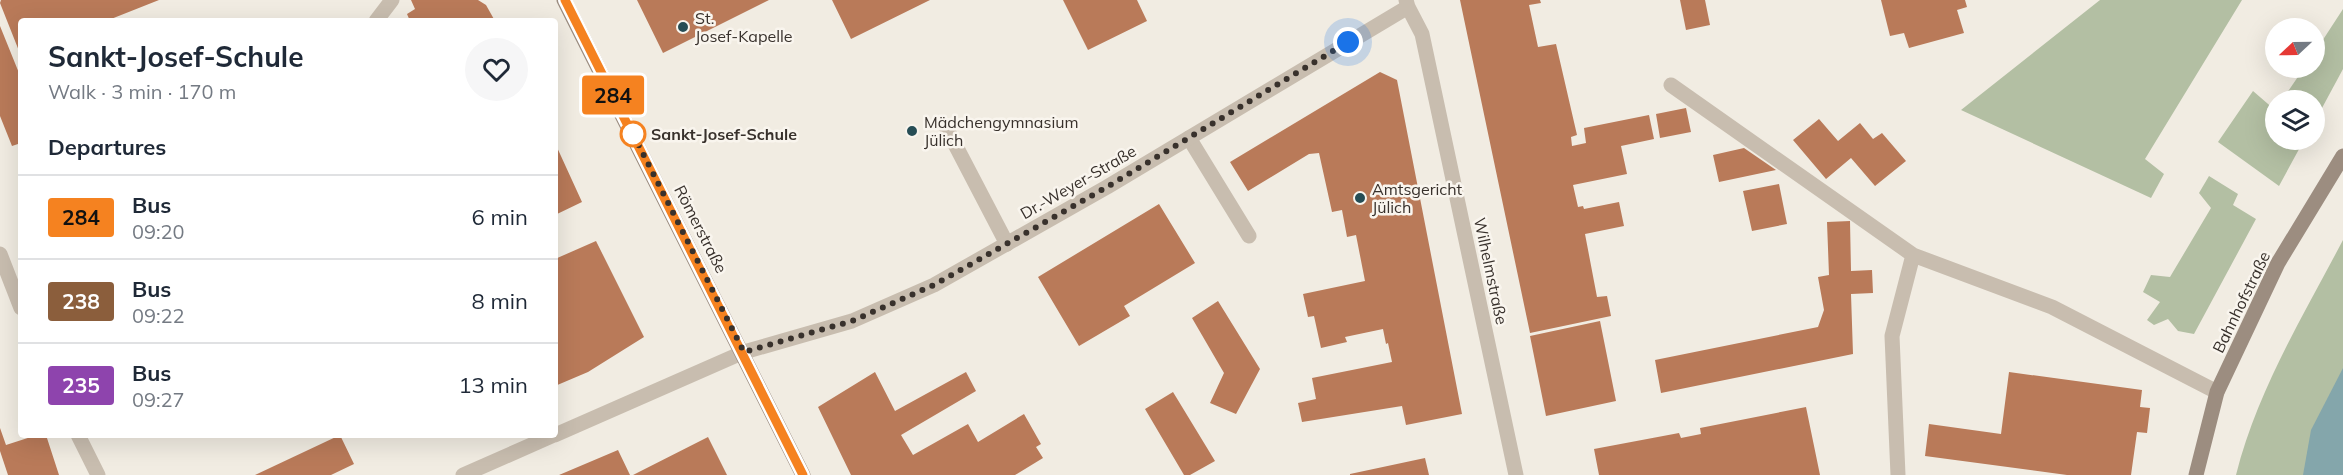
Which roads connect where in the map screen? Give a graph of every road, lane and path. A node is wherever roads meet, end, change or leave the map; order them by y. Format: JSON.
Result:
{"nodes":[{"id":1,"x":392,"y":0,"type":"edge"},
{"id":2,"x":564,"y":0,"type":"edge"},
{"id":3,"x":1407,"y":3,"type":"edge"},
{"id":4,"x":378,"y":18,"type":"edge"},
{"id":5,"x":1671,"y":85,"type":"dead end"},
{"id":6,"x":947,"y":129,"type":"dead end"},
{"id":7,"x":1189,"y":138,"type":"junction"},
{"id":8,"x":2343,"y":156,"type":"edge"},
{"id":9,"x":1250,"y":236,"type":"dead end"},
{"id":10,"x":1006,"y":244,"type":"junction"},
{"id":11,"x":0,"y":254,"type":"edge"},
{"id":12,"x":1913,"y":255,"type":"junction"},
{"id":13,"x":18,"y":299,"type":"edge"},
{"id":14,"x":744,"y":352,"type":"junction"},
{"id":15,"x":2217,"y":392,"type":"junction"},
{"id":16,"x":558,"y":434,"type":"edge"},
{"id":17,"x":80,"y":438,"type":"edge"},
{"id":18,"x":548,"y":438,"type":"edge"},
{"id":19,"x":98,"y":475,"type":"edge"},
{"id":20,"x":463,"y":475,"type":"edge"},
{"id":21,"x":803,"y":475,"type":"edge"},
{"id":22,"x":1516,"y":475,"type":"edge"},
{"id":23,"x":1898,"y":475,"type":"edge"},
{"id":24,"x":2196,"y":475,"type":"edge"}],
"edges":[{"from":1,"to":4,"type":"street"},
{"from":2,"to":14,"type":"main road","name":"Römerstraße"},
{"from":3,"to":7,"type":"street","name":"Dr.-Weyer-Straße"},
{"from":3,"to":22,"type":"street","name":"Wilhelmstraße"},
{"from":5,"to":12,"type":"street"},
{"from":6,"to":10,"type":"street"},
{"from":7,"to":9,"type":"street"},
{"from":7,"to":10,"type":"street","name":"Dr.-Weyer-Straße"},
{"from":8,"to":15,"type":"main road","name":"Bahnhofstraße"},
{"from":10,"to":14,"type":"street","name":"Dr.-Weyer-Straße"},
{"from":11,"to":13,"type":"street"},
{"from":12,"to":15,"type":"street"},
{"from":12,"to":23,"type":"street"},
{"from":14,"to":16,"type":"street","name":"Dr.-Weyer-Straße"},
{"from":14,"to":21,"type":"main road","name":"Römerstraße"},
{"from":15,"to":24,"type":"main road","name":"Bahnhofstraße"},
{"from":17,"to":19,"type":"street"},
{"from":18,"to":20,"type":"street","name":"Dr.-Weyer-Straße"}]}
